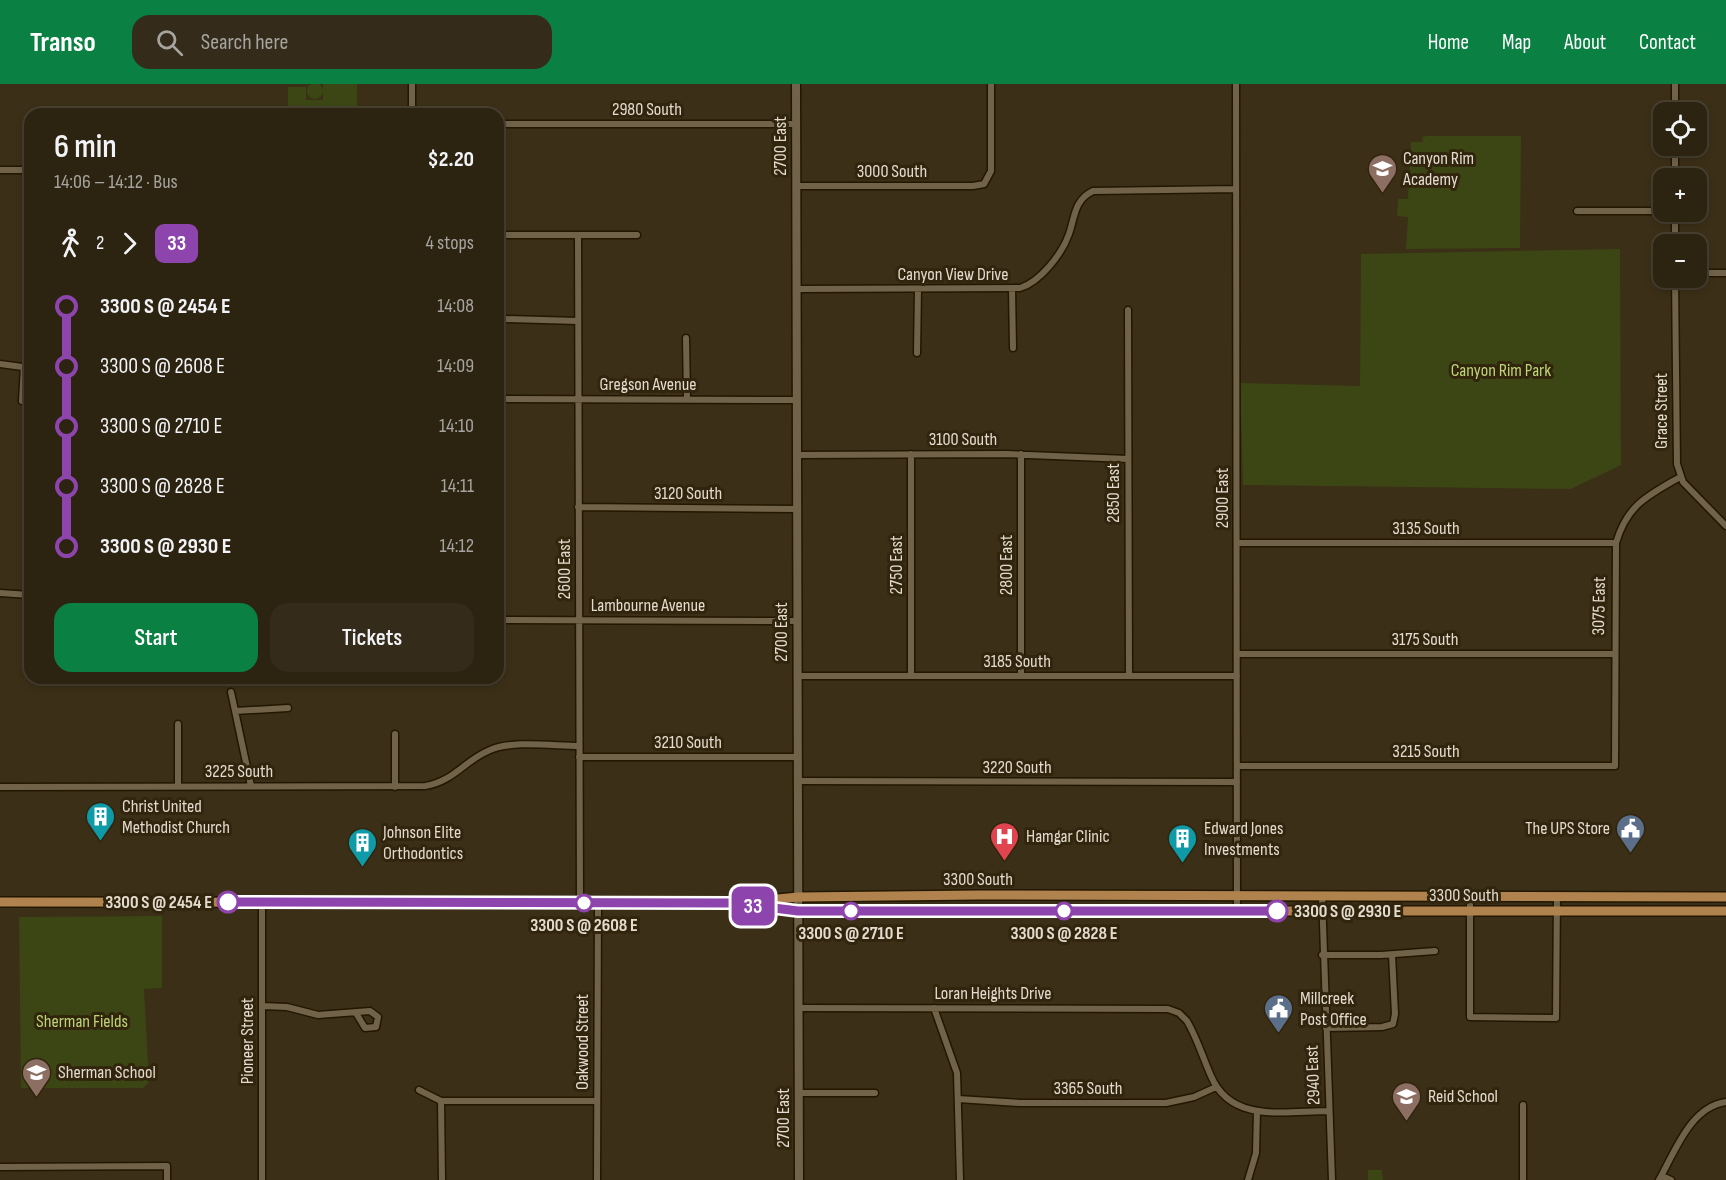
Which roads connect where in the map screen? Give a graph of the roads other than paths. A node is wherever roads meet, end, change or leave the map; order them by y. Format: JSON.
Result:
{"nodes":[{"id":1,"x":412,"y":84,"type":"edge"},
{"id":2,"x":796,"y":84,"type":"edge"},
{"id":3,"x":991,"y":84,"type":"edge"},
{"id":4,"x":1236,"y":84,"type":"edge"},
{"id":5,"x":1675,"y":84,"type":"edge"},
{"id":6,"x":1675,"y":102,"type":"edge"},
{"id":7,"x":412,"y":108,"type":"edge"},
{"id":8,"x":504,"y":124,"type":"edge"},
{"id":9,"x":796,"y":124,"type":"junction"},
{"id":10,"x":0,"y":170,"type":"edge"},
{"id":11,"x":24,"y":170,"type":"edge"},
{"id":12,"x":796,"y":186,"type":"junction"},
{"id":13,"x":1236,"y":189,"type":"junction"},
{"id":14,"x":1577,"y":211,"type":"dead end"},
{"id":15,"x":1653,"y":211,"type":"edge"},
{"id":16,"x":504,"y":235,"type":"edge"},
{"id":17,"x":578,"y":235,"type":"junction"},
{"id":18,"x":637,"y":235,"type":"dead end"},
{"id":19,"x":1707,"y":273,"type":"edge"},
{"id":20,"x":1726,"y":273,"type":"edge"},
{"id":21,"x":1675,"y":288,"type":"edge"},
{"id":22,"x":797,"y":289,"type":"junction"},
{"id":23,"x":918,"y":289,"type":"junction"},
{"id":24,"x":1012,"y":289,"type":"junction"},
{"id":25,"x":1128,"y":310,"type":"dead end"},
{"id":26,"x":505,"y":319,"type":"dead end"},
{"id":27,"x":578,"y":321,"type":"junction"},
{"id":28,"x":686,"y":338,"type":"dead end"},
{"id":29,"x":1013,"y":348,"type":"dead end"},
{"id":30,"x":917,"y":353,"type":"dead end"},
{"id":31,"x":0,"y":364,"type":"edge"},
{"id":32,"x":24,"y":368,"type":"edge"},
{"id":33,"x":24,"y":388,"type":"edge"},
{"id":34,"x":504,"y":399,"type":"edge"},
{"id":35,"x":578,"y":399,"type":"junction"},
{"id":36,"x":687,"y":399,"type":"junction"},
{"id":37,"x":797,"y":400,"type":"junction"},
{"id":38,"x":22,"y":401,"type":"dead end"},
{"id":39,"x":910,"y":454,"type":"junction"},
{"id":40,"x":1020,"y":454,"type":"junction"},
{"id":41,"x":797,"y":455,"type":"junction"},
{"id":42,"x":1128,"y":459,"type":"junction"},
{"id":43,"x":1680,"y":477,"type":"junction"},
{"id":44,"x":579,"y":507,"type":"junction"},
{"id":45,"x":797,"y":509,"type":"junction"},
{"id":46,"x":1726,"y":526,"type":"edge"},
{"id":47,"x":1237,"y":543,"type":"junction"},
{"id":48,"x":1616,"y":543,"type":"junction"},
{"id":49,"x":0,"y":593,"type":"edge"},
{"id":50,"x":24,"y":595,"type":"edge"},
{"id":51,"x":504,"y":620,"type":"edge"},
{"id":52,"x":579,"y":620,"type":"junction"},
{"id":53,"x":797,"y":621,"type":"junction"},
{"id":54,"x":1237,"y":654,"type":"junction"},
{"id":55,"x":1614,"y":654,"type":"junction"},
{"id":56,"x":798,"y":676,"type":"junction"},
{"id":57,"x":911,"y":676,"type":"junction"},
{"id":58,"x":1021,"y":676,"type":"junction"},
{"id":59,"x":1129,"y":676,"type":"junction"},
{"id":60,"x":1237,"y":676,"type":"junction"},
{"id":61,"x":231,"y":692,"type":"dead end"},
{"id":62,"x":288,"y":708,"type":"dead end"},
{"id":63,"x":235,"y":711,"type":"junction"},
{"id":64,"x":178,"y":724,"type":"dead end"},
{"id":65,"x":395,"y":734,"type":"dead end"},
{"id":66,"x":579,"y":746,"type":"junction"},
{"id":67,"x":579,"y":756,"type":"junction"},
{"id":68,"x":798,"y":757,"type":"junction"},
{"id":69,"x":1237,"y":766,"type":"junction"},
{"id":70,"x":1614,"y":766,"type":"joint"},
{"id":71,"x":798,"y":781,"type":"junction"},
{"id":72,"x":1237,"y":782,"type":"junction"},
{"id":73,"x":178,"y":786,"type":"junction"},
{"id":74,"x":251,"y":786,"type":"junction"},
{"id":75,"x":0,"y":787,"type":"edge"},
{"id":76,"x":395,"y":787,"type":"junction"},
{"id":77,"x":1237,"y":896,"type":"junction"},
{"id":78,"x":1322,"y":896,"type":"junction"},
{"id":79,"x":1557,"y":896,"type":"junction"},
{"id":80,"x":798,"y":897,"type":"junction"},
{"id":81,"x":1470,"y":897,"type":"junction"},
{"id":82,"x":1726,"y":897,"type":"edge"},
{"id":83,"x":0,"y":902,"type":"edge"},
{"id":84,"x":262,"y":902,"type":"junction"},
{"id":85,"x":579,"y":903,"type":"junction"},
{"id":86,"x":598,"y":903,"type":"junction"},
{"id":87,"x":735,"y":903,"type":"junction"},
{"id":88,"x":798,"y":911,"type":"junction"},
{"id":89,"x":1237,"y":911,"type":"junction"},
{"id":90,"x":1322,"y":911,"type":"junction"},
{"id":91,"x":1557,"y":911,"type":"junction"},
{"id":92,"x":1726,"y":911,"type":"edge"},
{"id":93,"x":1470,"y":912,"type":"junction"},
{"id":94,"x":1435,"y":951,"type":"dead end"},
{"id":95,"x":1322,"y":955,"type":"junction"},
{"id":96,"x":1392,"y":955,"type":"junction"},
{"id":97,"x":262,"y":1006,"type":"junction"},
{"id":98,"x":799,"y":1008,"type":"junction"},
{"id":99,"x":934,"y":1008,"type":"junction"},
{"id":100,"x":356,"y":1013,"type":"dead end"},
{"id":101,"x":1326,"y":1028,"type":"junction"},
{"id":102,"x":1216,"y":1088,"type":"junction"},
{"id":103,"x":419,"y":1090,"type":"dead end"},
{"id":104,"x":799,"y":1093,"type":"junction"},
{"id":105,"x":876,"y":1093,"type":"dead end"},
{"id":106,"x":958,"y":1099,"type":"junction"},
{"id":107,"x":441,"y":1101,"type":"junction"},
{"id":108,"x":597,"y":1101,"type":"junction"},
{"id":109,"x":1726,"y":1102,"type":"edge"},
{"id":110,"x":1523,"y":1105,"type":"dead end"},
{"id":111,"x":1257,"y":1111,"type":"junction"},
{"id":112,"x":1329,"y":1111,"type":"junction"},
{"id":113,"x":0,"y":1167,"type":"edge"},
{"id":114,"x":1660,"y":1178,"type":"edge"},
{"id":115,"x":167,"y":1180,"type":"edge"},
{"id":116,"x":262,"y":1180,"type":"edge"},
{"id":117,"x":442,"y":1180,"type":"edge"},
{"id":118,"x":597,"y":1180,"type":"edge"},
{"id":119,"x":799,"y":1180,"type":"edge"},
{"id":120,"x":960,"y":1180,"type":"edge"},
{"id":121,"x":1248,"y":1180,"type":"edge"},
{"id":122,"x":1332,"y":1180,"type":"edge"},
{"id":123,"x":1523,"y":1180,"type":"edge"},
{"id":124,"x":1671,"y":1180,"type":"edge"}],
"edges":[{"from":1,"to":7,"type":"street"},
{"from":2,"to":9,"type":"street","name":"2700 East"},
{"from":3,"to":12,"type":"street","name":"3000 South"},
{"from":4,"to":13,"type":"street","name":"2900 East"},
{"from":5,"to":6,"type":"street"},
{"from":8,"to":9,"type":"street","name":"2980 South"},
{"from":9,"to":12,"type":"street","name":"2700 East"},
{"from":10,"to":11,"type":"street"},
{"from":12,"to":22,"type":"street","name":"2700 East"},
{"from":13,"to":24,"type":"street","name":"Canyon View Drive"},
{"from":13,"to":47,"type":"street","name":"2900 East"},
{"from":14,"to":15,"type":"street"},
{"from":16,"to":17,"type":"street"},
{"from":17,"to":18,"type":"street"},
{"from":17,"to":27,"type":"street","name":"2600 East"},
{"from":19,"to":20,"type":"street"},
{"from":21,"to":43,"type":"street","name":"Grace Street"},
{"from":22,"to":23,"type":"street","name":"Canyon View Drive"},
{"from":22,"to":37,"type":"street","name":"2700 East"},
{"from":23,"to":24,"type":"street","name":"Canyon View Drive"},
{"from":23,"to":30,"type":"street"},
{"from":24,"to":29,"type":"street"},
{"from":25,"to":42,"type":"street","name":"2850 East"},
{"from":26,"to":27,"type":"street"},
{"from":27,"to":35,"type":"street","name":"2600 East"},
{"from":28,"to":36,"type":"street"},
{"from":31,"to":32,"type":"street"},
{"from":33,"to":38,"type":"street"},
{"from":34,"to":35,"type":"street","name":"Gregson Avenue"},
{"from":35,"to":36,"type":"street","name":"Gregson Avenue"},
{"from":35,"to":44,"type":"street","name":"2600 East"},
{"from":36,"to":37,"type":"street","name":"Gregson Avenue"},
{"from":37,"to":41,"type":"street","name":"2700 East"},
{"from":39,"to":40,"type":"street","name":"3100 South"},
{"from":39,"to":41,"type":"street","name":"3100 South"},
{"from":39,"to":57,"type":"street","name":"2750 East"},
{"from":40,"to":42,"type":"street","name":"3100 South"},
{"from":40,"to":58,"type":"street","name":"2800 East"},
{"from":41,"to":45,"type":"street","name":"2700 East"},
{"from":42,"to":59,"type":"street","name":"2850 East"},
{"from":43,"to":46,"type":"street"},
{"from":43,"to":48,"type":"street","name":"3075 East"},
{"from":44,"to":45,"type":"street","name":"3120 South"},
{"from":44,"to":52,"type":"street","name":"2600 East"},
{"from":45,"to":53,"type":"street","name":"2700 East"},
{"from":47,"to":48,"type":"street","name":"3135 South"},
{"from":47,"to":54,"type":"street","name":"2900 East"},
{"from":48,"to":55,"type":"street","name":"3075 East"},
{"from":49,"to":50,"type":"street"},
{"from":51,"to":52,"type":"street","name":"Lambourne Avenue"},
{"from":52,"to":53,"type":"street","name":"Lambourne Avenue"},
{"from":52,"to":66,"type":"street","name":"2600 East"},
{"from":53,"to":56,"type":"street","name":"2700 East"},
{"from":54,"to":55,"type":"street","name":"3175 South"},
{"from":54,"to":60,"type":"street","name":"2900 East"},
{"from":55,"to":70,"type":"street","name":"3075 East"},
{"from":56,"to":57,"type":"street","name":"3185 South"},
{"from":56,"to":68,"type":"street","name":"2700 East"},
{"from":57,"to":58,"type":"street","name":"3185 South"},
{"from":58,"to":59,"type":"street","name":"3185 South"},
{"from":59,"to":60,"type":"street","name":"3185 South"},
{"from":60,"to":69,"type":"street","name":"2900 East"},
{"from":61,"to":63,"type":"street"},
{"from":62,"to":63,"type":"street"},
{"from":63,"to":74,"type":"street"},
{"from":64,"to":73,"type":"street"},
{"from":65,"to":76,"type":"street"},
{"from":66,"to":67,"type":"street","name":"2600 East"},
{"from":66,"to":76,"type":"street","name":"3225 South"},
{"from":67,"to":68,"type":"street","name":"3210 South"},
{"from":67,"to":85,"type":"street","name":"2600 East"},
{"from":68,"to":71,"type":"street","name":"2700 East"},
{"from":69,"to":70,"type":"street","name":"3215 South"},
{"from":69,"to":72,"type":"street","name":"2900 East"},
{"from":71,"to":72,"type":"street","name":"3220 South"},
{"from":71,"to":80,"type":"street","name":"2700 East"},
{"from":72,"to":77,"type":"street","name":"2900 East"},
{"from":73,"to":74,"type":"street","name":"3225 South"},
{"from":73,"to":75,"type":"street","name":"3225 South"},
{"from":74,"to":76,"type":"street","name":"3225 South"},
{"from":77,"to":78,"type":"main road","name":"3300 South"},
{"from":77,"to":80,"type":"main road","name":"3300 South"},
{"from":77,"to":89,"type":"street","name":"2900 East"},
{"from":78,"to":81,"type":"main road","name":"3300 South"},
{"from":78,"to":90,"type":"street","name":"2940 East"},
{"from":79,"to":81,"type":"main road","name":"3300 South"},
{"from":79,"to":82,"type":"main road","name":"3300 South"},
{"from":79,"to":91,"type":"street"},
{"from":80,"to":87,"type":"main road","name":"3300 South"},
{"from":80,"to":88,"type":"street","name":"2700 East"},
{"from":81,"to":93,"type":"street"},
{"from":83,"to":84,"type":"main road","name":"3300 South"},
{"from":84,"to":85,"type":"main road","name":"3300 South"},
{"from":84,"to":97,"type":"street","name":"Pioneer Street"},
{"from":85,"to":86,"type":"main road","name":"3300 South"},
{"from":86,"to":87,"type":"main road","name":"3300 South"},
{"from":86,"to":108,"type":"street","name":"Oakwood Street"},
{"from":87,"to":88,"type":"main road","name":"3300 South"},
{"from":88,"to":89,"type":"main road","name":"3300 South"},
{"from":88,"to":98,"type":"street","name":"2700 East"},
{"from":89,"to":90,"type":"main road","name":"3300 South"},
{"from":90,"to":93,"type":"main road","name":"3300 South"},
{"from":90,"to":95,"type":"street","name":"2940 East"},
{"from":91,"to":92,"type":"main road","name":"3300 South"},
{"from":91,"to":93,"type":"main road","name":"3300 South"},
{"from":91,"to":93,"type":"street"},
{"from":94,"to":96,"type":"street"},
{"from":95,"to":96,"type":"street"},
{"from":95,"to":101,"type":"street","name":"2940 East"},
{"from":96,"to":101,"type":"street"},
{"from":97,"to":100,"type":"street"},
{"from":97,"to":116,"type":"street","name":"Pioneer Street"},
{"from":98,"to":99,"type":"street","name":"Loran Heights Drive"},
{"from":98,"to":104,"type":"street","name":"2700 East"},
{"from":99,"to":102,"type":"street","name":"Loran Heights Drive"},
{"from":99,"to":106,"type":"street"},
{"from":101,"to":112,"type":"street","name":"2940 East"},
{"from":102,"to":106,"type":"street","name":"3365 South"},
{"from":102,"to":111,"type":"street"},
{"from":103,"to":107,"type":"street"},
{"from":104,"to":105,"type":"street"},
{"from":104,"to":119,"type":"street","name":"2700 East"},
{"from":106,"to":120,"type":"street"},
{"from":107,"to":108,"type":"street"},
{"from":107,"to":117,"type":"street"},
{"from":108,"to":118,"type":"street","name":"Oakwood Street"},
{"from":109,"to":114,"type":"street"},
{"from":110,"to":123,"type":"street"},
{"from":111,"to":112,"type":"street"},
{"from":111,"to":121,"type":"street"},
{"from":112,"to":122,"type":"street","name":"2940 East"},
{"from":113,"to":115,"type":"street"},
{"from":114,"to":124,"type":"street"}]}
